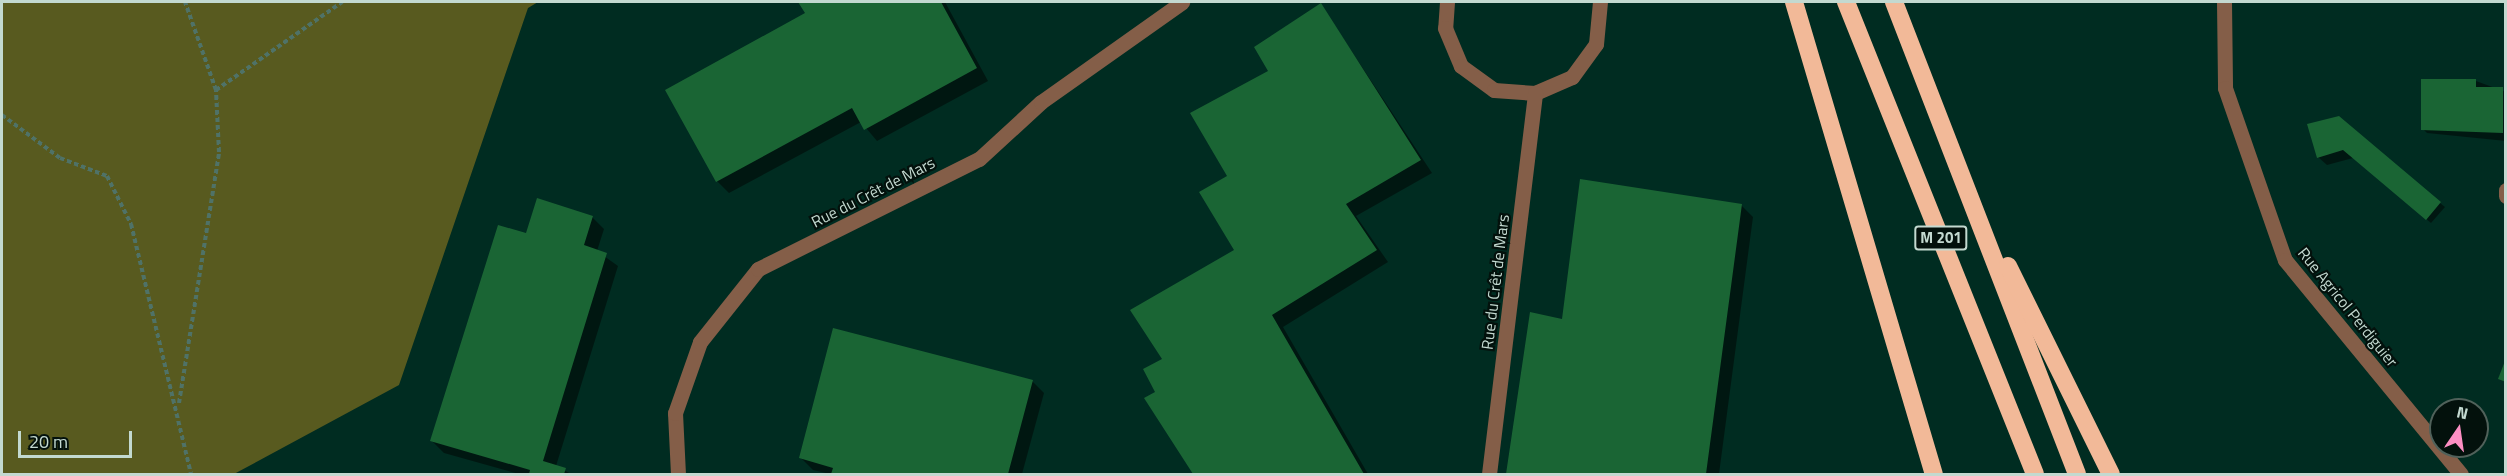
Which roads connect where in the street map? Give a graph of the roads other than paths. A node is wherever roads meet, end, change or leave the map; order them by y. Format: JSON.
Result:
{"nodes":[{"id":1,"x":1182,"y":2,"type":"edge"},
{"id":2,"x":1447,"y":2,"type":"edge"},
{"id":3,"x":1600,"y":2,"type":"edge"},
{"id":4,"x":1794,"y":2,"type":"edge"},
{"id":5,"x":1846,"y":2,"type":"edge"},
{"id":6,"x":1894,"y":2,"type":"edge"},
{"id":7,"x":2224,"y":2,"type":"edge"},
{"id":8,"x":1535,"y":93,"type":"junction"},
{"id":9,"x":1951,"y":146,"type":"junction"},
{"id":10,"x":2505,"y":190,"type":"edge"},
{"id":11,"x":2505,"y":196,"type":"edge"},
{"id":12,"x":678,"y":474,"type":"edge"},
{"id":13,"x":1489,"y":474,"type":"edge"},
{"id":14,"x":1934,"y":474,"type":"edge"},
{"id":15,"x":2035,"y":474,"type":"edge"},
{"id":16,"x":2076,"y":474,"type":"edge"},
{"id":17,"x":2111,"y":474,"type":"edge"},
{"id":18,"x":2461,"y":474,"type":"edge"}],
"edges":[{"from":1,"to":12,"type":"street","name":"Rue du Crêt de Mars"},
{"from":2,"to":8,"type":"street"},
{"from":3,"to":8,"type":"street"},
{"from":4,"to":14,"type":"highway"},
{"from":5,"to":15,"type":"highway","number":"M 201"},
{"from":6,"to":9,"type":"highway","number":"M 201"},
{"from":7,"to":18,"type":"street","name":"Rue Agricol Perdiguier"},
{"from":8,"to":13,"type":"street","name":"Rue du Crêt de Mars"},
{"from":9,"to":16,"type":"highway","number":"M 201"},
{"from":9,"to":17,"type":"highway"},
{"from":10,"to":11,"type":"street"}]}
